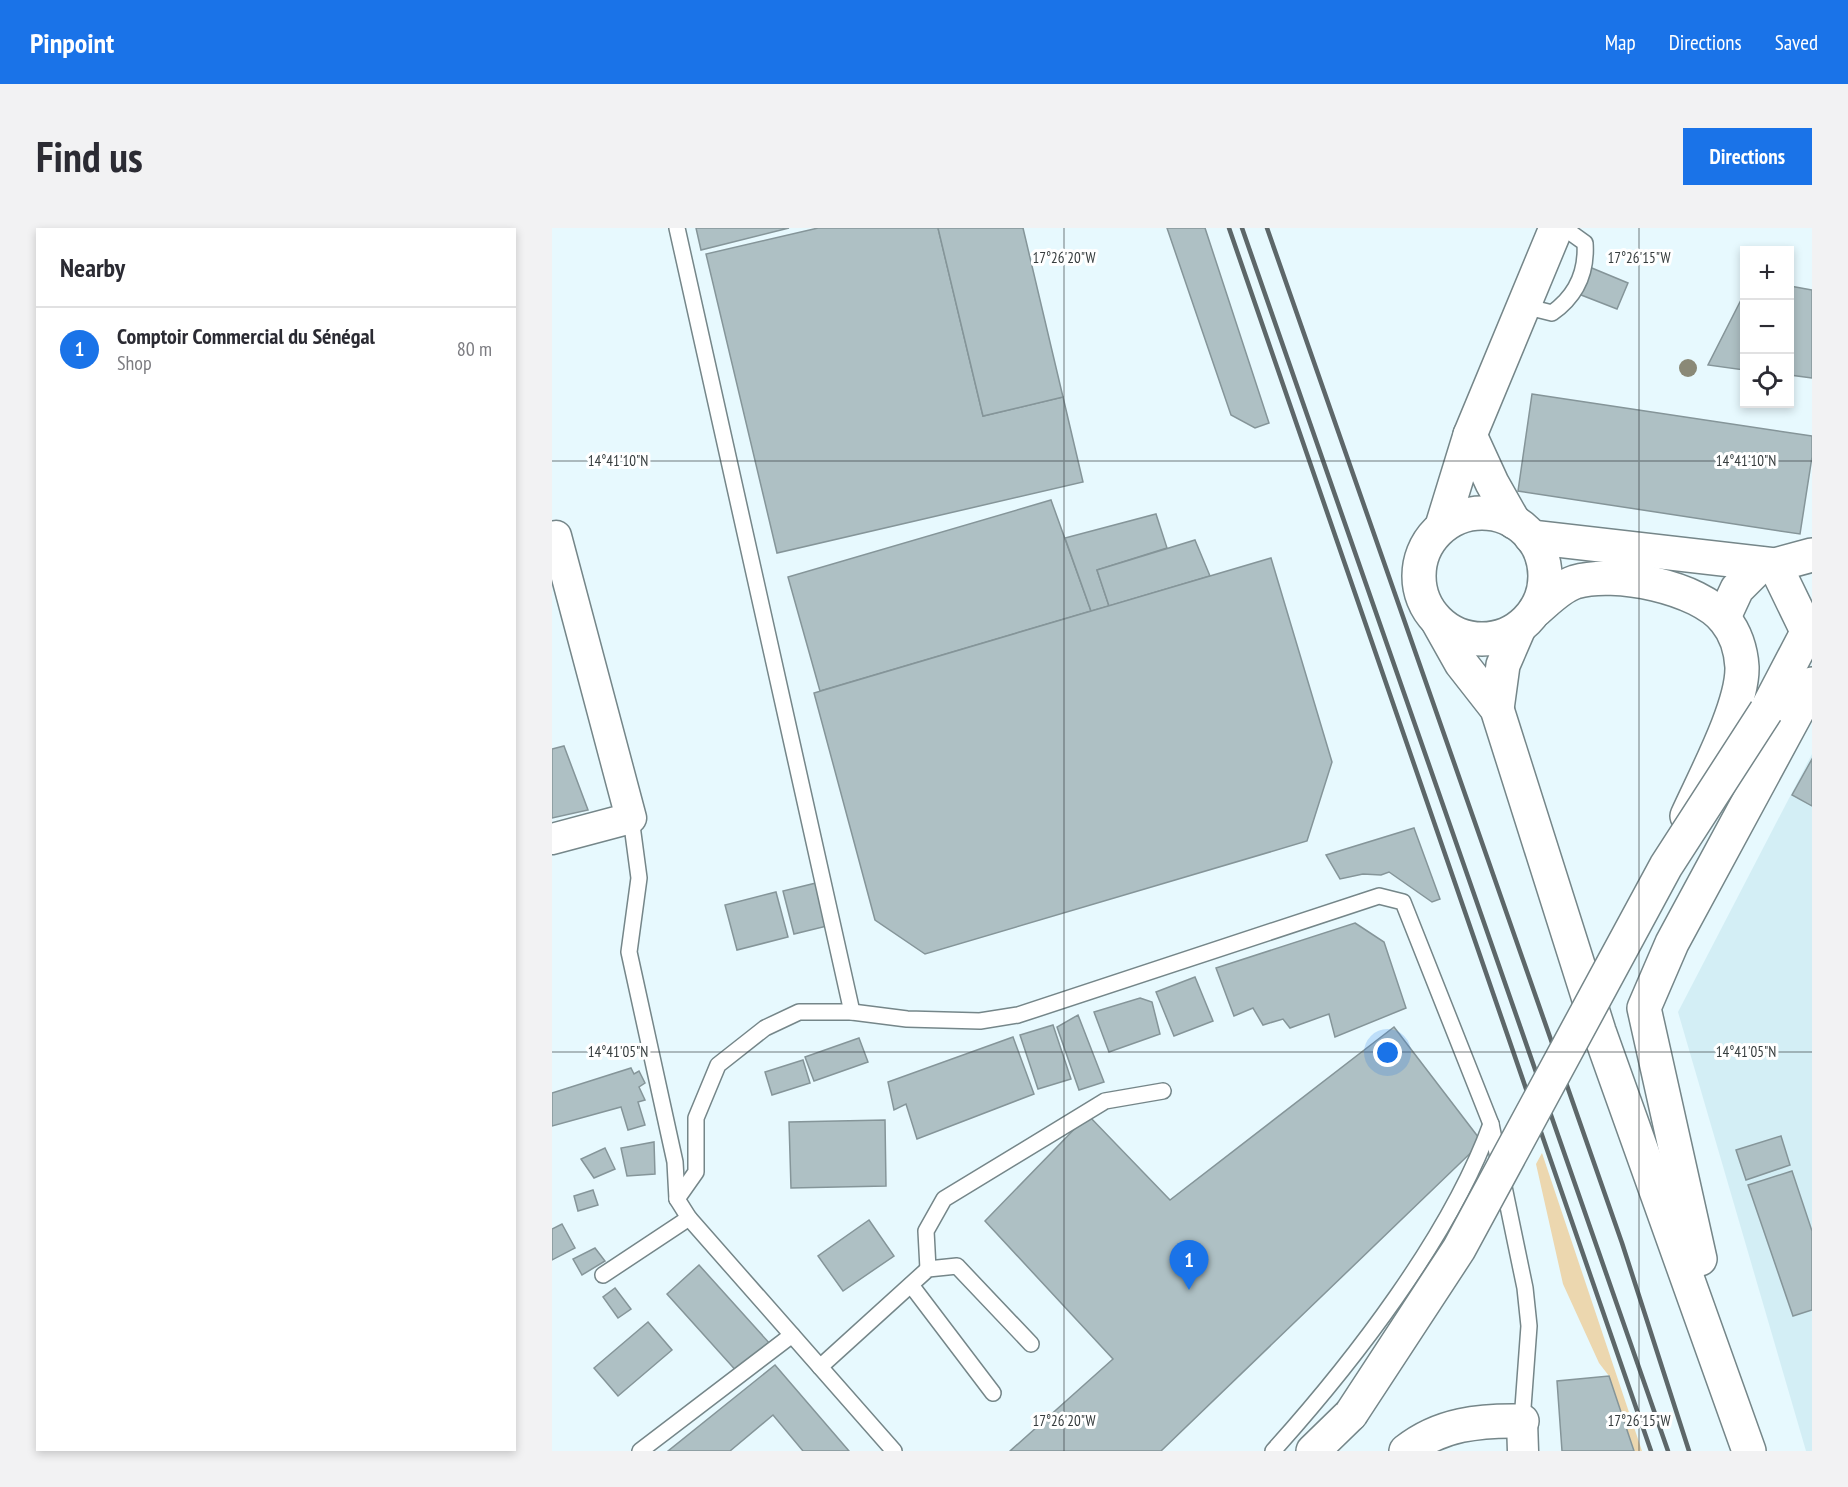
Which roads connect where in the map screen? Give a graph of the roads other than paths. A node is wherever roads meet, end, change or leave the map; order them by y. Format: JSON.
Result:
{"nodes":[{"id":1,"x":677,"y":228,"type":"edge"},
{"id":2,"x":1556,"y":228,"type":"edge"},
{"id":3,"x":1564,"y":228,"type":"edge"},
{"id":4,"x":1524,"y":306,"type":"junction"},
{"id":5,"x":1470,"y":435,"type":"junction"},
{"id":6,"x":1442,"y":526,"type":"junction"},
{"id":7,"x":1523,"y":529,"type":"junction"},
{"id":8,"x":552,"y":537,"type":"edge"},
{"id":9,"x":1812,"y":555,"type":"edge"},
{"id":10,"x":1768,"y":564,"type":"junction"},
{"id":11,"x":1724,"y":617,"type":"junction"},
{"id":12,"x":1527,"y":620,"type":"junction"},
{"id":13,"x":1438,"y":622,"type":"junction"},
{"id":14,"x":1810,"y":627,"type":"edge"},
{"id":15,"x":1812,"y":684,"type":"edge"},
{"id":16,"x":1497,"y":709,"type":"junction"},
{"id":17,"x":632,"y":818,"type":"junction"},
{"id":18,"x":552,"y":839,"type":"edge"},
{"id":19,"x":1666,"y":866,"type":"junction"},
{"id":20,"x":1644,"y":1008,"type":"junction"},
{"id":21,"x":852,"y":1012,"type":"junction"},
{"id":22,"x":1599,"y":1031,"type":"junction"},
{"id":23,"x":1163,"y":1091,"type":"dead end"},
{"id":24,"x":1491,"y":1124,"type":"junction"},
{"id":25,"x":677,"y":1199,"type":"junction"},
{"id":26,"x":689,"y":1218,"type":"junction"},
{"id":27,"x":928,"y":1269,"type":"junction"},
{"id":28,"x":603,"y":1275,"type":"dead end"},
{"id":29,"x":911,"y":1285,"type":"junction"},
{"id":30,"x":792,"y":1335,"type":"junction"},
{"id":31,"x":1031,"y":1344,"type":"dead end"},
{"id":32,"x":1720,"y":1366,"type":"junction"},
{"id":33,"x":819,"y":1367,"type":"junction"},
{"id":34,"x":993,"y":1394,"type":"dead end"},
{"id":35,"x":1351,"y":1414,"type":"junction"},
{"id":36,"x":1522,"y":1436,"type":"edge"},
{"id":37,"x":640,"y":1451,"type":"edge"},
{"id":38,"x":894,"y":1451,"type":"edge"},
{"id":39,"x":1273,"y":1451,"type":"edge"},
{"id":40,"x":1313,"y":1451,"type":"edge"},
{"id":41,"x":1328,"y":1451,"type":"edge"},
{"id":42,"x":1407,"y":1451,"type":"edge"},
{"id":43,"x":1749,"y":1451,"type":"edge"}],
"edges":[{"from":1,"to":21,"type":"lane"},
{"from":2,"to":4,"type":"street"},
{"from":3,"to":4,"type":"lane"},
{"from":4,"to":5,"type":"street"},
{"from":5,"to":6,"type":"street"},
{"from":5,"to":7,"type":"street"},
{"from":6,"to":7,"type":"street"},
{"from":6,"to":13,"type":"street"},
{"from":7,"to":10,"type":"street"},
{"from":7,"to":12,"type":"street"},
{"from":8,"to":17,"type":"street"},
{"from":9,"to":10,"type":"street"},
{"from":10,"to":11,"type":"street"},
{"from":10,"to":14,"type":"street"},
{"from":11,"to":12,"type":"street"},
{"from":11,"to":19,"type":"street","bridge":true},
{"from":12,"to":13,"type":"street"},
{"from":12,"to":16,"type":"street"},
{"from":13,"to":16,"type":"street"},
{"from":14,"to":19,"type":"street","bridge":true},
{"from":15,"to":20,"type":"street"},
{"from":16,"to":22,"type":"street"},
{"from":17,"to":18,"type":"street"},
{"from":17,"to":25,"type":"lane"},
{"from":19,"to":35,"type":"street","bridge":true},
{"from":20,"to":22,"type":"street"},
{"from":20,"to":32,"type":"street"},
{"from":21,"to":24,"type":"lane"},
{"from":21,"to":25,"type":"lane"},
{"from":22,"to":32,"type":"street"},
{"from":23,"to":27,"type":"lane"},
{"from":24,"to":36,"type":"lane"},
{"from":24,"to":39,"type":"lane"},
{"from":25,"to":26,"type":"lane"},
{"from":26,"to":28,"type":"lane"},
{"from":26,"to":30,"type":"lane"},
{"from":27,"to":29,"type":"lane"},
{"from":27,"to":31,"type":"lane"},
{"from":29,"to":33,"type":"lane"},
{"from":29,"to":34,"type":"lane"},
{"from":30,"to":33,"type":"lane"},
{"from":30,"to":37,"type":"lane"},
{"from":32,"to":43,"type":"street"},
{"from":33,"to":38,"type":"lane"},
{"from":35,"to":40,"type":"street"},
{"from":35,"to":41,"type":"street"},
{"from":36,"to":42,"type":"street"}]}
